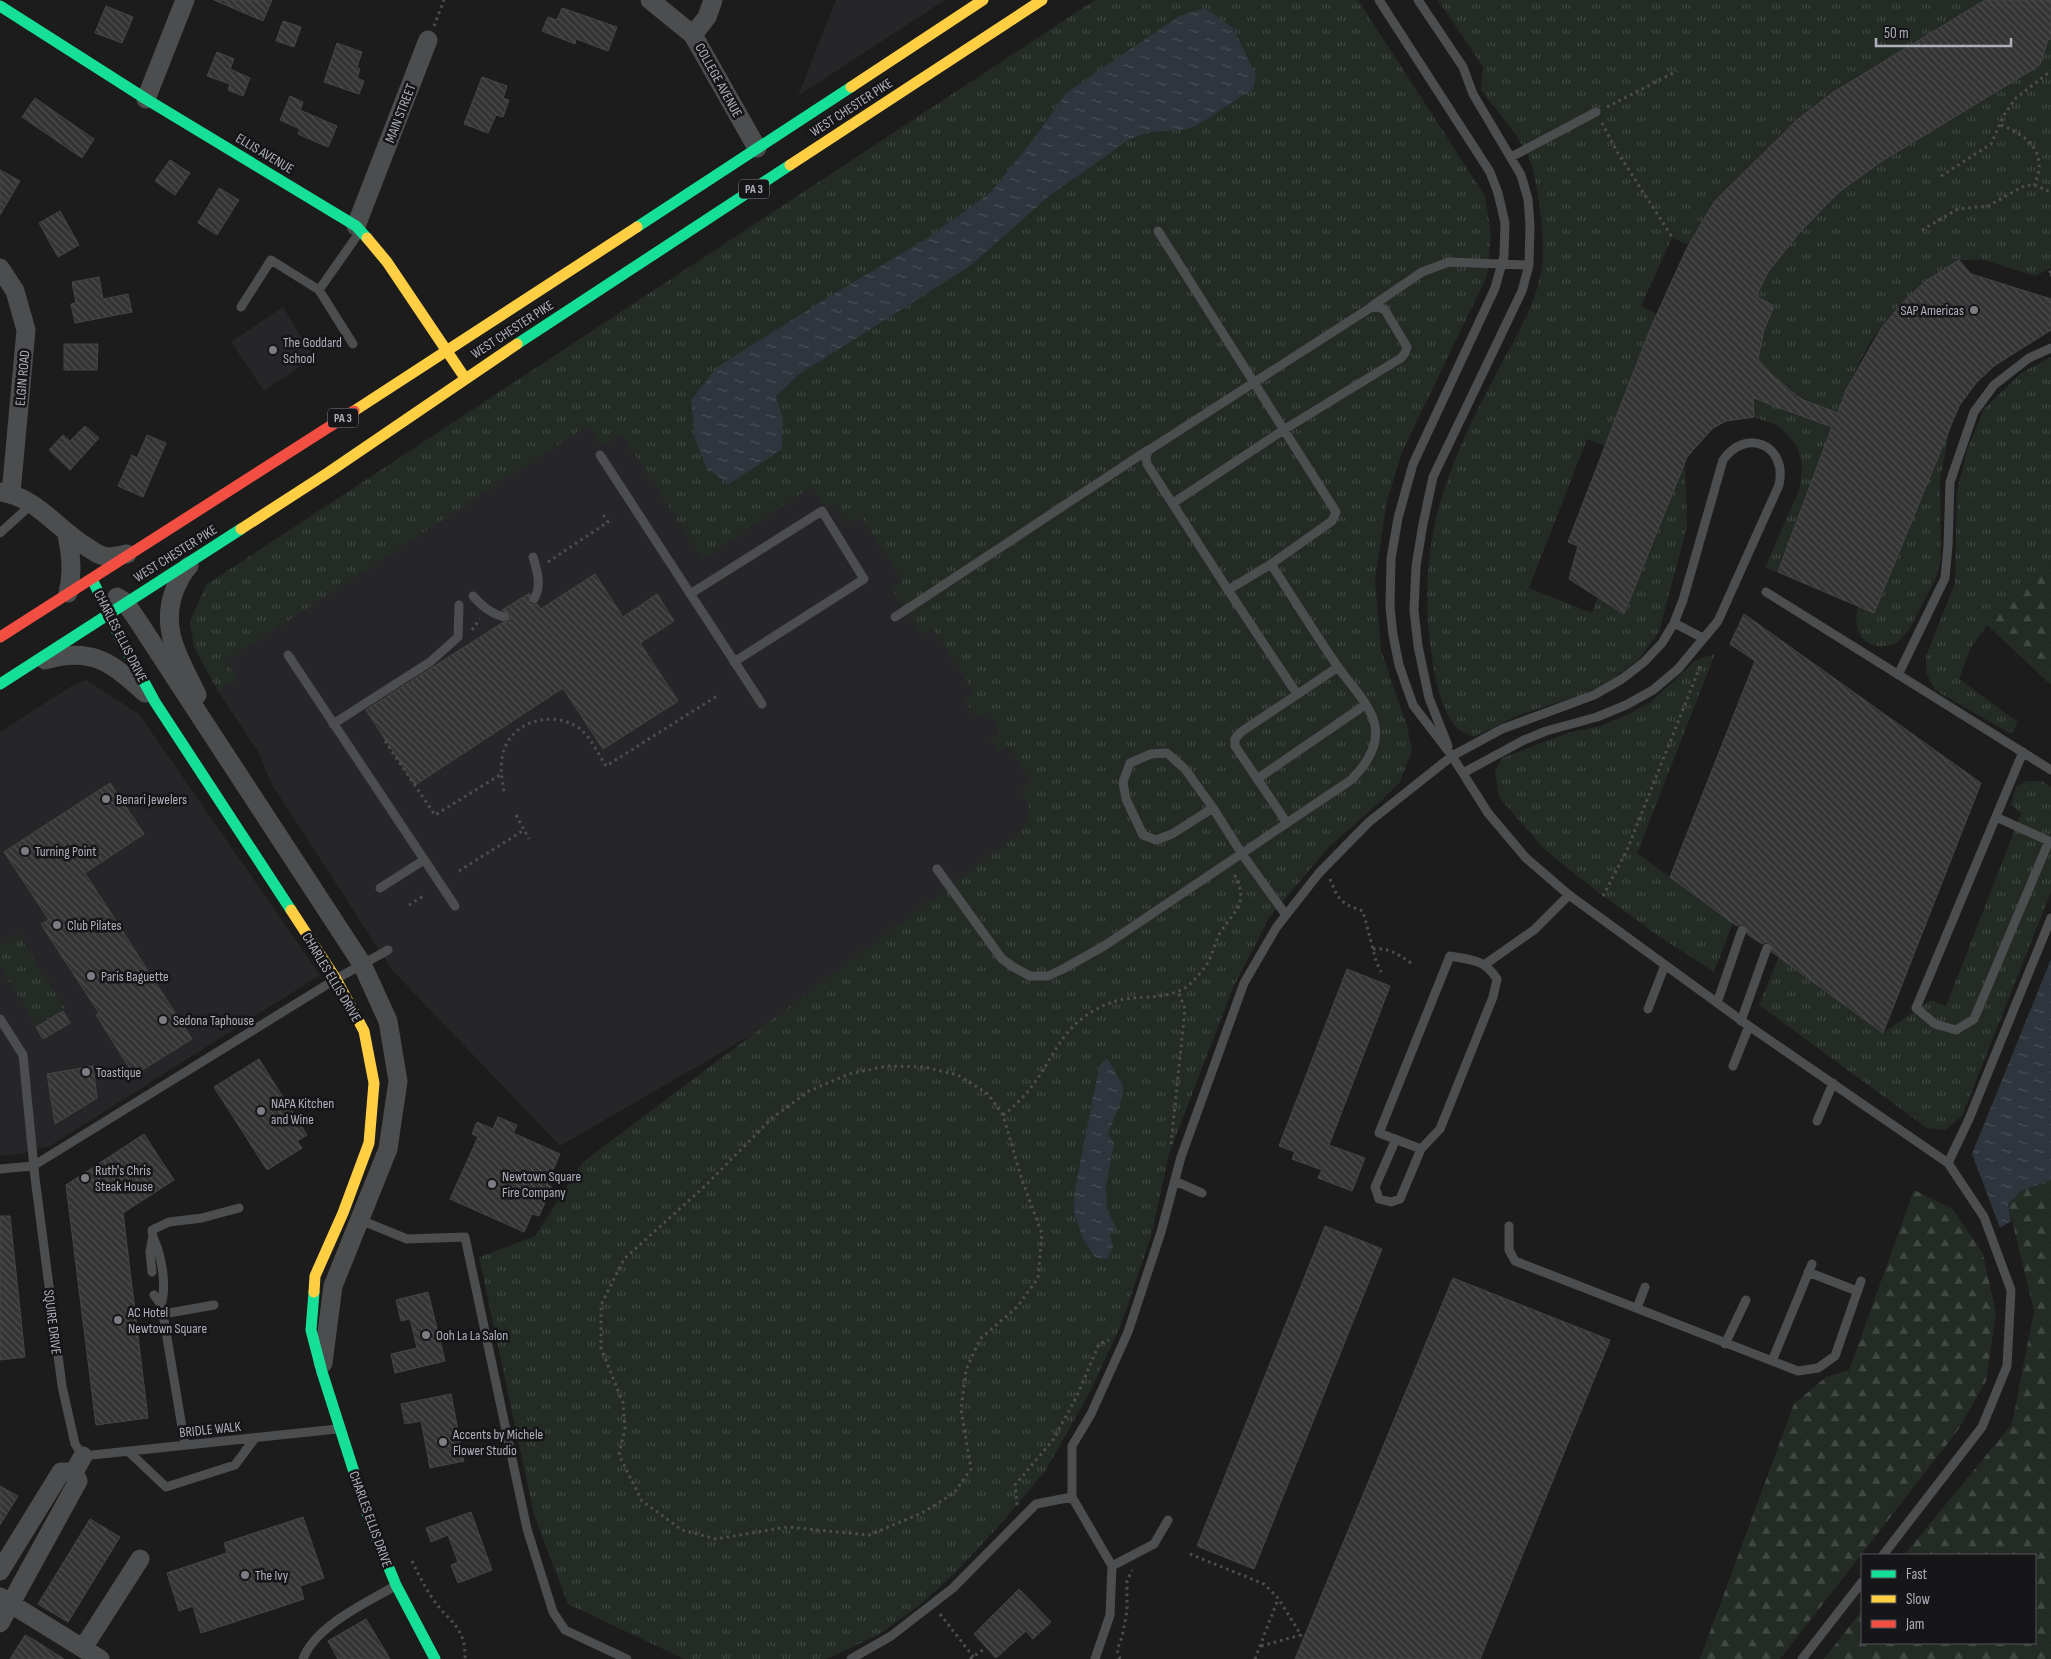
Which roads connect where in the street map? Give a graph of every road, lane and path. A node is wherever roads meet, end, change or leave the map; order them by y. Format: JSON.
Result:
{"nodes":[{"id":1,"x":185,"y":0,"type":"edge"},
{"id":2,"x":444,"y":0,"type":"edge"},
{"id":3,"x":650,"y":0,"type":"edge"},
{"id":4,"x":713,"y":0,"type":"edge"},
{"id":5,"x":1042,"y":0,"type":"edge"},
{"id":6,"x":1379,"y":0,"type":"edge"},
{"id":7,"x":1418,"y":0,"type":"edge"},
{"id":8,"x":979,"y":1,"type":"edge"},
{"id":9,"x":0,"y":6,"type":"edge"},
{"id":10,"x":693,"y":35,"type":"junction"},
{"id":11,"x":428,"y":40,"type":"joint"},
{"id":12,"x":1677,"y":71,"type":"dead end"},
{"id":13,"x":2051,"y":72,"type":"edge"},
{"id":14,"x":146,"y":99,"type":"junction"},
{"id":15,"x":1596,"y":112,"type":"junction"},
{"id":16,"x":2001,"y":125,"type":"junction"},
{"id":17,"x":757,"y":148,"type":"junction"},
{"id":18,"x":1511,"y":157,"type":"junction"},
{"id":19,"x":1941,"y":176,"type":"dead end"},
{"id":20,"x":2034,"y":185,"type":"junction"},
{"id":21,"x":2051,"y":192,"type":"edge"},
{"id":22,"x":358,"y":228,"type":"junction"},
{"id":23,"x":1158,"y":230,"type":"dead end"},
{"id":24,"x":1922,"y":230,"type":"dead end"},
{"id":25,"x":1672,"y":237,"type":"dead end"},
{"id":26,"x":1502,"y":264,"type":"junction"},
{"id":27,"x":1529,"y":265,"type":"junction"},
{"id":28,"x":0,"y":268,"type":"edge"},
{"id":29,"x":2051,"y":270,"type":"edge"},
{"id":30,"x":2051,"y":275,"type":"edge"},
{"id":31,"x":319,"y":290,"type":"junction"},
{"id":32,"x":241,"y":307,"type":"dead end"},
{"id":33,"x":1370,"y":308,"type":"junction"},
{"id":34,"x":353,"y":344,"type":"dead end"},
{"id":35,"x":2051,"y":348,"type":"edge"},
{"id":36,"x":447,"y":351,"type":"junction"},
{"id":37,"x":465,"y":378,"type":"junction"},
{"id":38,"x":1255,"y":382,"type":"junction"},
{"id":39,"x":1286,"y":429,"type":"junction"},
{"id":40,"x":1149,"y":450,"type":"junction"},
{"id":41,"x":600,"y":455,"type":"dead end"},
{"id":42,"x":6,"y":493,"type":"edge"},
{"id":43,"x":1173,"y":503,"type":"junction"},
{"id":44,"x":33,"y":504,"type":"junction"},
{"id":45,"x":601,"y":512,"type":"dead end"},
{"id":46,"x":0,"y":532,"type":"edge"},
{"id":47,"x":67,"y":535,"type":"junction"},
{"id":48,"x":128,"y":554,"type":"junction"},
{"id":49,"x":201,"y":554,"type":"junction"},
{"id":50,"x":533,"y":557,"type":"dead end"},
{"id":51,"x":1271,"y":564,"type":"junction"},
{"id":52,"x":544,"y":565,"type":"dead end"},
{"id":53,"x":92,"y":579,"type":"junction"},
{"id":54,"x":1228,"y":590,"type":"junction"},
{"id":55,"x":1766,"y":592,"type":"dead end"},
{"id":56,"x":68,"y":593,"type":"junction"},
{"id":57,"x":690,"y":594,"type":"junction"},
{"id":58,"x":472,"y":596,"type":"dead end"},
{"id":59,"x":534,"y":600,"type":"dead end"},
{"id":60,"x":125,"y":602,"type":"junction"},
{"id":61,"x":459,"y":605,"type":"dead end"},
{"id":62,"x":108,"y":614,"type":"junction"},
{"id":63,"x":505,"y":617,"type":"dead end"},
{"id":64,"x":895,"y":617,"type":"dead end"},
{"id":65,"x":485,"y":618,"type":"dead end"},
{"id":66,"x":1674,"y":623,"type":"junction"},
{"id":67,"x":470,"y":633,"type":"dead end"},
{"id":68,"x":0,"y":637,"type":"edge"},
{"id":69,"x":1703,"y":638,"type":"junction"},
{"id":70,"x":288,"y":655,"type":"dead end"},
{"id":71,"x":734,"y":662,"type":"junction"},
{"id":72,"x":1701,"y":664,"type":"dead end"},
{"id":73,"x":1338,"y":667,"type":"junction"},
{"id":74,"x":1898,"y":675,"type":"junction"},
{"id":75,"x":7,"y":679,"type":"edge"},
{"id":76,"x":1297,"y":694,"type":"junction"},
{"id":77,"x":717,"y":696,"type":"dead end"},
{"id":78,"x":155,"y":702,"type":"junction"},
{"id":79,"x":762,"y":704,"type":"dead end"},
{"id":80,"x":1365,"y":705,"type":"junction"},
{"id":81,"x":334,"y":724,"type":"junction"},
{"id":82,"x":385,"y":741,"type":"dead end"},
{"id":83,"x":2022,"y":752,"type":"junction"},
{"id":84,"x":224,"y":753,"type":"junction"},
{"id":85,"x":1452,"y":756,"type":"junction"},
{"id":86,"x":2051,"y":770,"type":"edge"},
{"id":87,"x":1463,"y":772,"type":"junction"},
{"id":88,"x":500,"y":775,"type":"junction"},
{"id":89,"x":1258,"y":779,"type":"junction"},
{"id":90,"x":504,"y":791,"type":"dead end"},
{"id":91,"x":1213,"y":808,"type":"junction"},
{"id":92,"x":516,"y":815,"type":"dead end"},
{"id":93,"x":1996,"y":816,"type":"junction"},
{"id":94,"x":1288,"y":823,"type":"junction"},
{"id":95,"x":524,"y":830,"type":"junction"},
{"id":96,"x":529,"y":838,"type":"dead end"},
{"id":97,"x":1242,"y":854,"type":"junction"},
{"id":98,"x":424,"y":860,"type":"junction"},
{"id":99,"x":1228,"y":863,"type":"junction"},
{"id":100,"x":1325,"y":867,"type":"junction"},
{"id":101,"x":936,"y":869,"type":"dead end"},
{"id":102,"x":459,"y":871,"type":"dead end"},
{"id":103,"x":380,"y":888,"type":"dead end"},
{"id":104,"x":425,"y":895,"type":"dead end"},
{"id":105,"x":1569,"y":895,"type":"junction"},
{"id":106,"x":1603,"y":896,"type":"dead end"},
{"id":107,"x":409,"y":905,"type":"dead end"},
{"id":108,"x":455,"y":906,"type":"dead end"},
{"id":109,"x":1286,"y":915,"type":"junction"},
{"id":110,"x":2051,"y":918,"type":"edge"},
{"id":111,"x":1742,"y":930,"type":"dead end"},
{"id":112,"x":1767,"y":948,"type":"dead end"},
{"id":113,"x":1374,"y":949,"type":"junction"},
{"id":114,"x":388,"y":950,"type":"dead end"},
{"id":115,"x":362,"y":964,"type":"junction"},
{"id":116,"x":1414,"y":965,"type":"dead end"},
{"id":117,"x":1484,"y":965,"type":"junction"},
{"id":118,"x":1665,"y":965,"type":"junction"},
{"id":119,"x":1381,"y":972,"type":"dead end"},
{"id":120,"x":336,"y":979,"type":"junction"},
{"id":121,"x":1178,"y":992,"type":"junction"},
{"id":122,"x":1717,"y":1003,"type":"junction"},
{"id":123,"x":1648,"y":1009,"type":"dead end"},
{"id":124,"x":0,"y":1020,"type":"edge"},
{"id":125,"x":1745,"y":1023,"type":"junction"},
{"id":126,"x":1733,"y":1066,"type":"dead end"},
{"id":127,"x":1833,"y":1084,"type":"junction"},
{"id":128,"x":1003,"y":1115,"type":"junction"},
{"id":129,"x":1818,"y":1121,"type":"dead end"},
{"id":130,"x":1396,"y":1139,"type":"junction"},
{"id":131,"x":1421,"y":1148,"type":"junction"},
{"id":132,"x":1948,"y":1163,"type":"junction"},
{"id":133,"x":33,"y":1166,"type":"junction"},
{"id":134,"x":1179,"y":1166,"type":"junction"},
{"id":135,"x":0,"y":1169,"type":"edge"},
{"id":136,"x":1175,"y":1181,"type":"junction"},
{"id":137,"x":1202,"y":1193,"type":"dead end"},
{"id":138,"x":239,"y":1208,"type":"dead end"},
{"id":139,"x":352,"y":1216,"type":"junction"},
{"id":140,"x":1509,"y":1226,"type":"dead end"},
{"id":141,"x":152,"y":1240,"type":"junction"},
{"id":142,"x":1812,"y":1264,"type":"dead end"},
{"id":143,"x":152,"y":1272,"type":"dead end"},
{"id":144,"x":1808,"y":1272,"type":"junction"},
{"id":145,"x":1860,"y":1280,"type":"dead end"},
{"id":146,"x":1645,"y":1287,"type":"dead end"},
{"id":147,"x":1857,"y":1291,"type":"junction"},
{"id":148,"x":154,"y":1294,"type":"dead end"},
{"id":149,"x":1746,"y":1300,"type":"dead end"},
{"id":150,"x":214,"y":1305,"type":"dead end"},
{"id":151,"x":1637,"y":1308,"type":"junction"},
{"id":152,"x":162,"y":1309,"type":"junction"},
{"id":153,"x":1128,"y":1332,"type":"junction"},
{"id":154,"x":1726,"y":1344,"type":"junction"},
{"id":155,"x":1772,"y":1361,"type":"junction"},
{"id":156,"x":322,"y":1372,"type":"joint"},
{"id":157,"x":340,"y":1428,"type":"junction"},
{"id":158,"x":255,"y":1438,"type":"junction"},
{"id":159,"x":185,"y":1445,"type":"junction"},
{"id":160,"x":128,"y":1451,"type":"junction"},
{"id":161,"x":79,"y":1464,"type":"junction"},
{"id":162,"x":1072,"y":1496,"type":"junction"},
{"id":163,"x":1168,"y":1520,"type":"dead end"},
{"id":164,"x":1019,"y":1521,"type":"junction"},
{"id":165,"x":1190,"y":1554,"type":"dead end"},
{"id":166,"x":1884,"y":1554,"type":"edge"},
{"id":167,"x":408,"y":1555,"type":"dead end"},
{"id":168,"x":140,"y":1559,"type":"dead end"},
{"id":169,"x":1112,"y":1566,"type":"junction"},
{"id":170,"x":1139,"y":1567,"type":"dead end"},
{"id":171,"x":0,"y":1571,"type":"edge"},
{"id":172,"x":1861,"y":1583,"type":"edge"},
{"id":173,"x":396,"y":1585,"type":"junction"},
{"id":174,"x":1278,"y":1598,"type":"junction"},
{"id":175,"x":6,"y":1601,"type":"edge"},
{"id":176,"x":932,"y":1604,"type":"junction"},
{"id":177,"x":0,"y":1623,"type":"edge"},
{"id":178,"x":1261,"y":1646,"type":"junction"},
{"id":179,"x":83,"y":1648,"type":"junction"},
{"id":180,"x":984,"y":1649,"type":"dead end"},
{"id":181,"x":306,"y":1657,"type":"edge"},
{"id":182,"x":973,"y":1658,"type":"edge"},
{"id":183,"x":100,"y":1659,"type":"edge"},
{"id":184,"x":435,"y":1659,"type":"edge"},
{"id":185,"x":465,"y":1659,"type":"edge"},
{"id":186,"x":627,"y":1659,"type":"edge"},
{"id":187,"x":851,"y":1659,"type":"edge"},
{"id":188,"x":1095,"y":1659,"type":"edge"},
{"id":189,"x":1120,"y":1659,"type":"edge"},
{"id":190,"x":1256,"y":1659,"type":"edge"},
{"id":191,"x":1802,"y":1659,"type":"edge"}],
"edges":[{"from":1,"to":14,"type":"street"},
{"from":2,"to":11,"type":"path"},
{"from":3,"to":10,"type":"street","name":"COLLEGE AVENUE"},
{"from":4,"to":10,"type":"street"},
{"from":5,"to":37,"type":"main road","name":"WEST CHESTER PIKE","number":"PA 3"},
{"from":6,"to":26,"type":"lane"},
{"from":7,"to":18,"type":"lane"},
{"from":8,"to":17,"type":"main road","name":"WEST CHESTER PIKE","number":"PA 3"},
{"from":9,"to":14,"type":"main road","name":"ELLIS AVENUE"},
{"from":10,"to":17,"type":"street","name":"COLLEGE AVENUE"},
{"from":11,"to":22,"type":"street","name":"MAIN STREET"},
{"from":12,"to":15,"type":"path"},
{"from":13,"to":16,"type":"path"},
{"from":14,"to":22,"type":"main road","name":"ELLIS AVENUE"},
{"from":15,"to":18,"type":"lane"},
{"from":15,"to":25,"type":"path"},
{"from":16,"to":19,"type":"path"},
{"from":16,"to":20,"type":"path"},
{"from":17,"to":36,"type":"main road","name":"WEST CHESTER PIKE","number":"PA 3"},
{"from":18,"to":27,"type":"lane"},
{"from":20,"to":21,"type":"path"},
{"from":20,"to":24,"type":"path"},
{"from":22,"to":31,"type":"lane"},
{"from":22,"to":36,"type":"main road","name":"ELLIS AVENUE"},
{"from":23,"to":38,"type":"lane"},
{"from":26,"to":27,"type":"lane"},
{"from":26,"to":33,"type":"lane"},
{"from":26,"to":85,"type":"lane"},
{"from":27,"to":85,"type":"lane"},
{"from":28,"to":42,"type":"street","name":"ELGIN ROAD"},
{"from":29,"to":30,"type":"path"},
{"from":31,"to":32,"type":"lane"},
{"from":31,"to":34,"type":"lane"},
{"from":33,"to":38,"type":"lane"},
{"from":33,"to":39,"type":"lane"},
{"from":35,"to":74,"type":"lane"},
{"from":36,"to":37,"type":"main road","name":"ELLIS AVENUE"},
{"from":36,"to":48,"type":"main road","name":"WEST CHESTER PIKE","number":"PA 3"},
{"from":37,"to":49,"type":"main road","name":"WEST CHESTER PIKE","number":"PA 3"},
{"from":38,"to":39,"type":"lane"},
{"from":38,"to":40,"type":"lane"},
{"from":39,"to":43,"type":"lane"},
{"from":39,"to":51,"type":"lane"},
{"from":40,"to":43,"type":"lane"},
{"from":40,"to":64,"type":"lane"},
{"from":41,"to":57,"type":"lane"},
{"from":42,"to":44,"type":"street"},
{"from":43,"to":54,"type":"lane"},
{"from":44,"to":46,"type":"lane"},
{"from":44,"to":47,"type":"street"},
{"from":45,"to":52,"type":"path"},
{"from":47,"to":48,"type":"street"},
{"from":47,"to":56,"type":"street"},
{"from":48,"to":53,"type":"main road","name":"WEST CHESTER PIKE","number":"PA 3"},
{"from":49,"to":60,"type":"main road","name":"WEST CHESTER PIKE","number":"PA 3"},
{"from":49,"to":84,"type":"street","name":"CHARLES ELLIS DRIVE"},
{"from":50,"to":59,"type":"lane"},
{"from":51,"to":54,"type":"lane"},
{"from":51,"to":73,"type":"lane"},
{"from":53,"to":56,"type":"main road","name":"WEST CHESTER PIKE","number":"PA 3"},
{"from":53,"to":60,"type":"street","name":"CHARLES ELLIS DRIVE"},
{"from":53,"to":62,"type":"main road","name":"CHARLES ELLIS DRIVE"},
{"from":54,"to":76,"type":"lane"},
{"from":55,"to":74,"type":"lane"},
{"from":56,"to":68,"type":"main road","name":"WEST CHESTER PIKE","number":"PA 3"},
{"from":57,"to":71,"type":"lane"},
{"from":57,"to":71,"type":"lane"},
{"from":58,"to":63,"type":"lane"},
{"from":60,"to":62,"type":"main road","name":"WEST CHESTER PIKE","number":"PA 3"},
{"from":60,"to":84,"type":"street","name":"CHARLES ELLIS DRIVE"},
{"from":61,"to":81,"type":"lane"},
{"from":62,"to":75,"type":"main road","name":"WEST CHESTER PIKE","number":"PA 3"},
{"from":62,"to":78,"type":"main road","name":"CHARLES ELLIS DRIVE"},
{"from":65,"to":67,"type":"path"},
{"from":66,"to":69,"type":"lane"},
{"from":66,"to":69,"type":"lane"},
{"from":66,"to":85,"type":"lane"},
{"from":69,"to":87,"type":"lane"},
{"from":70,"to":81,"type":"lane"},
{"from":71,"to":79,"type":"lane"},
{"from":72,"to":106,"type":"path"},
{"from":73,"to":76,"type":"lane"},
{"from":73,"to":80,"type":"lane"},
{"from":74,"to":83,"type":"lane"},
{"from":75,"to":78,"type":"street","name":"CHARLES ELLIS DRIVE"},
{"from":76,"to":89,"type":"lane"},
{"from":77,"to":88,"type":"path"},
{"from":78,"to":120,"type":"main road","name":"CHARLES ELLIS DRIVE"},
{"from":80,"to":89,"type":"lane"},
{"from":80,"to":94,"type":"lane"},
{"from":81,"to":98,"type":"lane"},
{"from":82,"to":88,"type":"path"},
{"from":83,"to":86,"type":"lane"},
{"from":83,"to":93,"type":"lane"},
{"from":84,"to":115,"type":"street","name":"CHARLES ELLIS DRIVE"},
{"from":85,"to":87,"type":"lane"},
{"from":85,"to":100,"type":"lane"},
{"from":87,"to":105,"type":"lane"},
{"from":88,"to":90,"type":"path"},
{"from":89,"to":94,"type":"lane"},
{"from":91,"to":91,"type":"lane"},
{"from":91,"to":97,"type":"lane"},
{"from":92,"to":95,"type":"path"},
{"from":93,"to":93,"type":"lane"},
{"from":94,"to":97,"type":"lane"},
{"from":95,"to":96,"type":"path"},
{"from":95,"to":102,"type":"path"},
{"from":97,"to":99,"type":"lane"},
{"from":97,"to":109,"type":"lane"},
{"from":98,"to":103,"type":"lane"},
{"from":98,"to":108,"type":"lane"},
{"from":99,"to":101,"type":"lane"},
{"from":99,"to":121,"type":"path"},
{"from":100,"to":109,"type":"lane"},
{"from":100,"to":113,"type":"path"},
{"from":104,"to":107,"type":"path"},
{"from":105,"to":117,"type":"lane"},
{"from":105,"to":118,"type":"lane"},
{"from":109,"to":134,"type":"lane"},
{"from":110,"to":132,"type":"lane"},
{"from":111,"to":122,"type":"lane"},
{"from":112,"to":125,"type":"lane"},
{"from":113,"to":116,"type":"path"},
{"from":113,"to":119,"type":"path"},
{"from":114,"to":115,"type":"lane"},
{"from":115,"to":120,"type":"lane"},
{"from":115,"to":139,"type":"street","name":"CHARLES ELLIS DRIVE"},
{"from":117,"to":130,"type":"lane"},
{"from":117,"to":131,"type":"lane"},
{"from":118,"to":122,"type":"lane"},
{"from":118,"to":123,"type":"lane"},
{"from":120,"to":133,"type":"lane"},
{"from":120,"to":139,"type":"main road","name":"CHARLES ELLIS DRIVE"},
{"from":121,"to":128,"type":"path"},
{"from":121,"to":134,"type":"path"},
{"from":122,"to":125,"type":"lane"},
{"from":124,"to":133,"type":"lane","name":"SQUIRE DRIVE"},
{"from":125,"to":126,"type":"lane"},
{"from":125,"to":127,"type":"lane"},
{"from":127,"to":129,"type":"lane"},
{"from":127,"to":132,"type":"lane"},
{"from":128,"to":128,"type":"path"},
{"from":130,"to":131,"type":"lane"},
{"from":130,"to":131,"type":"lane"},
{"from":132,"to":166,"type":"lane"},
{"from":133,"to":135,"type":"lane"},
{"from":133,"to":161,"type":"lane","name":"SQUIRE DRIVE"},
{"from":134,"to":136,"type":"lane"},
{"from":136,"to":137,"type":"lane"},
{"from":136,"to":153,"type":"lane"},
{"from":138,"to":141,"type":"lane"},
{"from":139,"to":156,"type":"street","name":"CHARLES ELLIS DRIVE"},
{"from":139,"to":186,"type":"lane"},
{"from":140,"to":151,"type":"lane"},
{"from":141,"to":143,"type":"lane"},
{"from":141,"to":152,"type":"lane"},
{"from":142,"to":144,"type":"lane"},
{"from":144,"to":147,"type":"lane"},
{"from":144,"to":155,"type":"lane"},
{"from":145,"to":147,"type":"lane"},
{"from":146,"to":151,"type":"lane"},
{"from":147,"to":155,"type":"lane"},
{"from":148,"to":152,"type":"lane"},
{"from":149,"to":154,"type":"lane"},
{"from":150,"to":152,"type":"lane"},
{"from":151,"to":154,"type":"lane"},
{"from":152,"to":159,"type":"lane"},
{"from":153,"to":162,"type":"lane"},
{"from":153,"to":164,"type":"path"},
{"from":154,"to":155,"type":"lane"},
{"from":156,"to":157,"type":"main road","name":"CHARLES ELLIS DRIVE"},
{"from":157,"to":158,"type":"lane","name":"BRIDLE WALK"},
{"from":157,"to":173,"type":"main road","name":"CHARLES ELLIS DRIVE"},
{"from":158,"to":159,"type":"lane","name":"BRIDLE WALK"},
{"from":158,"to":160,"type":"lane"},
{"from":159,"to":160,"type":"lane","name":"BRIDLE WALK"},
{"from":160,"to":161,"type":"lane","name":"BRIDLE WALK"},
{"from":161,"to":171,"type":"street"},
{"from":161,"to":175,"type":"street"},
{"from":162,"to":164,"type":"lane"},
{"from":162,"to":169,"type":"lane"},
{"from":163,"to":169,"type":"lane"},
{"from":164,"to":176,"type":"lane"},
{"from":165,"to":174,"type":"path"},
{"from":167,"to":185,"type":"path"},
{"from":168,"to":179,"type":"street"},
{"from":169,"to":188,"type":"lane"},
{"from":170,"to":189,"type":"path"},
{"from":172,"to":191,"type":"lane"},
{"from":173,"to":181,"type":"lane"},
{"from":173,"to":184,"type":"main road","name":"CHARLES ELLIS DRIVE"},
{"from":174,"to":178,"type":"path"},
{"from":174,"to":178,"type":"path"},
{"from":175,"to":177,"type":"street"},
{"from":175,"to":179,"type":"street"},
{"from":176,"to":182,"type":"path"},
{"from":176,"to":187,"type":"lane"},
{"from":178,"to":190,"type":"path"},
{"from":179,"to":183,"type":"street"},
{"from":180,"to":182,"type":"path"}]}
